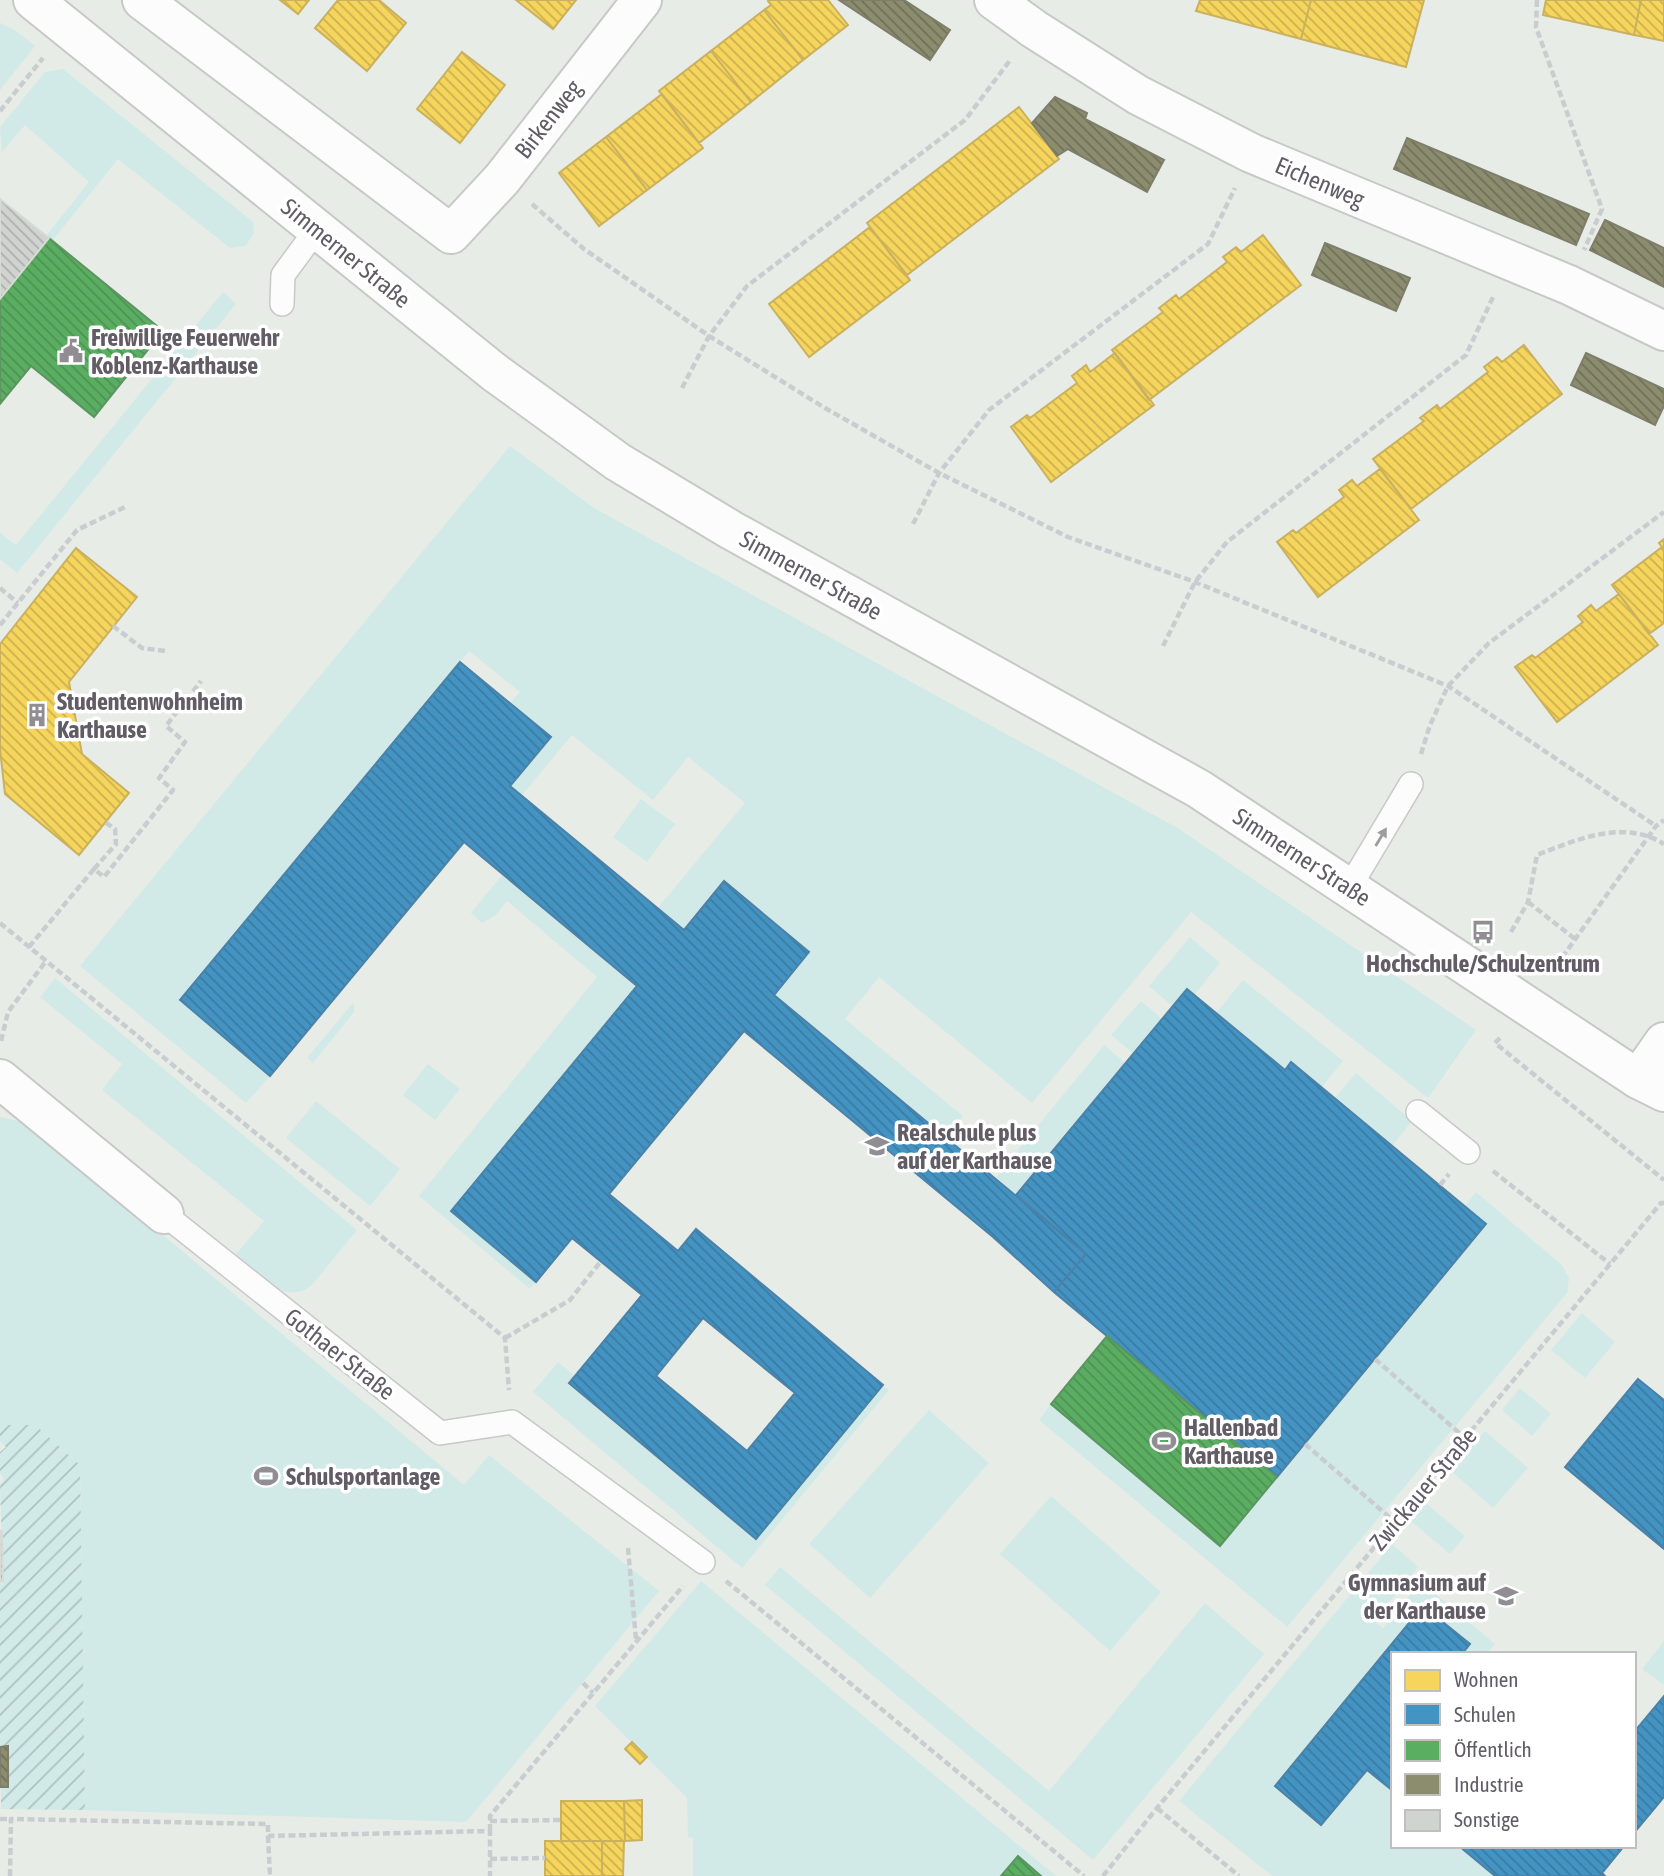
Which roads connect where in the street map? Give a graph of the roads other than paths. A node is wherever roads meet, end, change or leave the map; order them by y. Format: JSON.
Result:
{"nodes":[{"id":1,"x":33,"y":0,"type":"edge"},
{"id":2,"x":142,"y":0,"type":"edge"},
{"id":3,"x":642,"y":0,"type":"edge"},
{"id":4,"x":994,"y":0,"type":"edge"},
{"id":5,"x":317,"y":229,"type":"junction"},
{"id":6,"x":282,"y":304,"type":"dead end"},
{"id":7,"x":1664,"y":331,"type":"edge"},
{"id":8,"x":1411,"y":784,"type":"road end"},
{"id":9,"x":1349,"y":888,"type":"junction"},
{"id":10,"x":1664,"y":1042,"type":"edge"},
{"id":11,"x":0,"y":1079,"type":"edge"},
{"id":12,"x":1655,"y":1091,"type":"edge"},
{"id":13,"x":1418,"y":1112,"type":"dead end"},
{"id":14,"x":1468,"y":1152,"type":"road end"},
{"id":15,"x":164,"y":1214,"type":"joint"},
{"id":16,"x":703,"y":1562,"type":"road end"}],
"edges":[{"from":1,"to":5,"type":"street","name":"Simmerner Straße"},
{"from":2,"to":3,"type":"street","name":"Birkenweg"},
{"from":4,"to":7,"type":"street","name":"Eichenweg"},
{"from":5,"to":6,"type":"lane"},
{"from":5,"to":9,"type":"street","name":"Simmerner Straße"},
{"from":9,"to":8,"type":"lane","one_way":true},
{"from":9,"to":12,"type":"street","name":"Simmerner Straße"},
{"from":10,"to":12,"type":"street"},
{"from":11,"to":15,"type":"street","name":"Gothaer Straße"},
{"from":13,"to":14,"type":"lane"},
{"from":15,"to":16,"type":"lane","name":"Gothaer Straße"}]}
